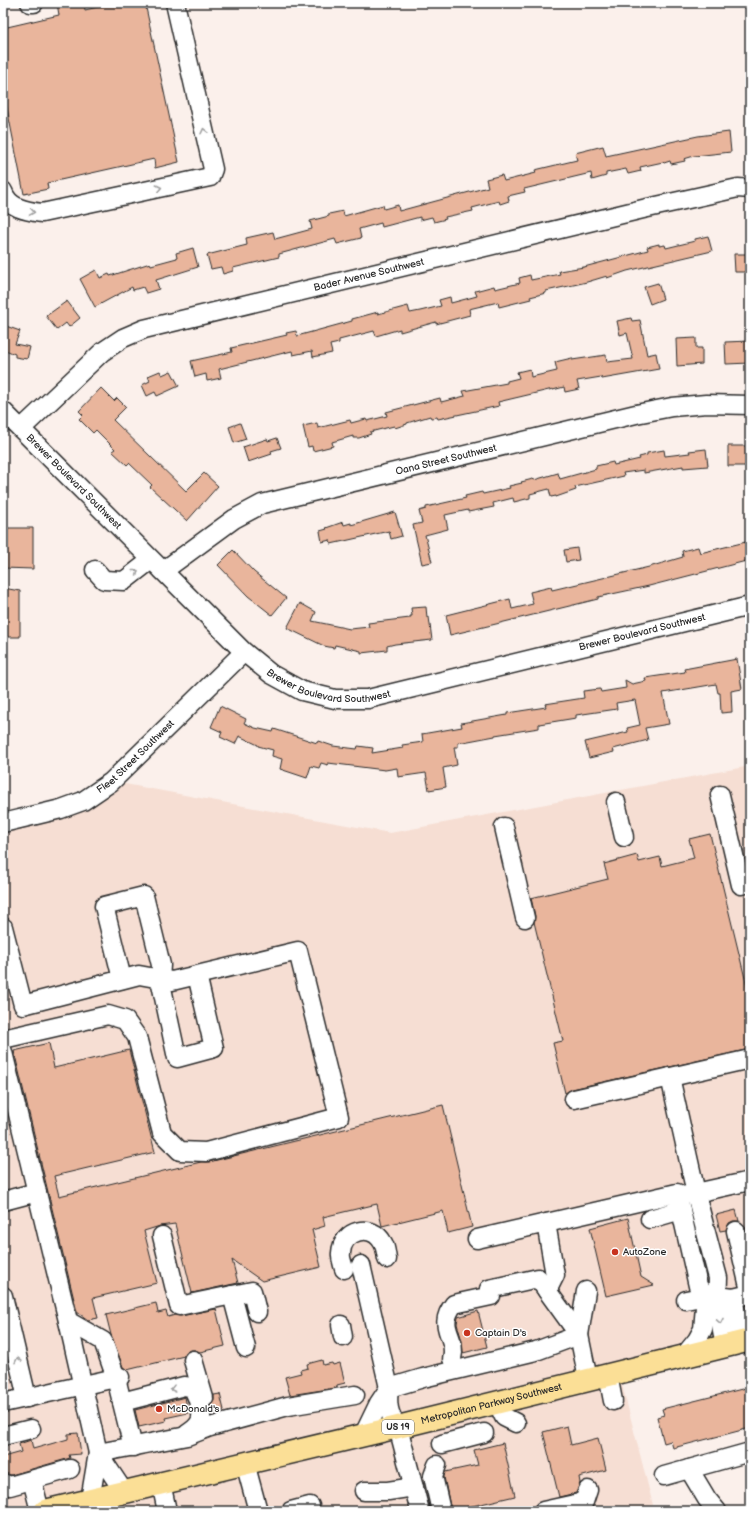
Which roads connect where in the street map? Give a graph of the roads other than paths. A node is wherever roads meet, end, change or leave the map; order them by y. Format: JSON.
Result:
{"nodes":[{"id":1,"x":30,"y":3,"type":"edge"},
{"id":2,"x":34,"y":3,"type":"edge"},
{"id":3,"x":175,"y":3,"type":"edge"},
{"id":4,"x":750,"y":189,"type":"edge"},
{"id":5,"x":3,"y":191,"type":"edge"},
{"id":6,"x":750,"y":405,"type":"edge"},
{"id":7,"x":3,"y":411,"type":"edge"},
{"id":8,"x":21,"y":429,"type":"junction"},
{"id":9,"x":157,"y":566,"type":"junction"},
{"id":10,"x":94,"y":570,"type":"dead end"},
{"id":11,"x":750,"y":606,"type":"edge"},
{"id":12,"x":244,"y":652,"type":"junction"},
{"id":13,"x":720,"y":795,"type":"dead end"},
{"id":14,"x":616,"y":802,"type":"dead end"},
{"id":15,"x":3,"y":823,"type":"edge"},
{"id":16,"x":504,"y":827,"type":"dead end"},
{"id":17,"x":624,"y":837,"type":"dead end"},
{"id":18,"x":750,"y":883,"type":"edge"},
{"id":19,"x":525,"y":918,"type":"dead end"},
{"id":20,"x":3,"y":927,"type":"edge"},
{"id":21,"x":197,"y":975,"type":"junction"},
{"id":22,"x":122,"y":979,"type":"junction"},
{"id":23,"x":160,"y":979,"type":"junction"},
{"id":24,"x":3,"y":1039,"type":"edge"},
{"id":25,"x":3,"y":1052,"type":"edge"},
{"id":26,"x":750,"y":1059,"type":"edge"},
{"id":27,"x":670,"y":1077,"type":"junction"},
{"id":28,"x":574,"y":1099,"type":"dead end"},
{"id":29,"x":750,"y":1181,"type":"edge"},
{"id":30,"x":37,"y":1192,"type":"junction"},
{"id":31,"x":697,"y":1193,"type":"junction"},
{"id":32,"x":3,"y":1201,"type":"edge"},
{"id":33,"x":680,"y":1204,"type":"junction"},
{"id":34,"x":650,"y":1219,"type":"dead end"},
{"id":35,"x":546,"y":1222,"type":"junction"},
{"id":36,"x":736,"y":1231,"type":"dead end"},
{"id":37,"x":162,"y":1236,"type":"dead end"},
{"id":38,"x":477,"y":1239,"type":"dead end"},
{"id":39,"x":387,"y":1259,"type":"dead end"},
{"id":40,"x":547,"y":1291,"type":"junction"},
{"id":41,"x":586,"y":1291,"type":"dead end"},
{"id":42,"x":750,"y":1291,"type":"edge"},
{"id":43,"x":232,"y":1295,"type":"junction"},
{"id":44,"x":3,"y":1296,"type":"edge"},
{"id":45,"x":727,"y":1296,"type":"edge"},
{"id":46,"x":438,"y":1300,"type":"dead end"},
{"id":47,"x":686,"y":1300,"type":"dead end"},
{"id":48,"x":257,"y":1312,"type":"dead end"},
{"id":49,"x":68,"y":1321,"type":"junction"},
{"id":50,"x":579,"y":1335,"type":"junction"},
{"id":51,"x":739,"y":1342,"type":"edge"},
{"id":52,"x":246,"y":1348,"type":"dead end"},
{"id":53,"x":684,"y":1356,"type":"junction"},
{"id":54,"x":193,"y":1360,"type":"dead end"},
{"id":55,"x":453,"y":1365,"type":"junction"},
{"id":56,"x":598,"y":1377,"type":"junction"},
{"id":57,"x":118,"y":1378,"type":"junction"},
{"id":58,"x":83,"y":1385,"type":"junction"},
{"id":59,"x":389,"y":1388,"type":"junction"},
{"id":60,"x":355,"y":1395,"type":"dead end"},
{"id":61,"x":27,"y":1398,"type":"junction"},
{"id":62,"x":613,"y":1401,"type":"dead end"},
{"id":63,"x":122,"y":1402,"type":"junction"},
{"id":64,"x":497,"y":1402,"type":"junction"},
{"id":65,"x":3,"y":1403,"type":"edge"},
{"id":66,"x":516,"y":1423,"type":"dead end"},
{"id":67,"x":210,"y":1427,"type":"junction"},
{"id":68,"x":398,"y":1427,"type":"junction"},
{"id":69,"x":31,"y":1429,"type":"dead end"},
{"id":70,"x":442,"y":1431,"type":"junction"},
{"id":71,"x":484,"y":1433,"type":"dead end"},
{"id":72,"x":364,"y":1434,"type":"junction"},
{"id":73,"x":3,"y":1436,"type":"edge"},
{"id":74,"x":182,"y":1437,"type":"junction"},
{"id":75,"x":133,"y":1447,"type":"junction"},
{"id":76,"x":750,"y":1452,"type":"edge"},
{"id":77,"x":98,"y":1453,"type":"junction"},
{"id":78,"x":245,"y":1463,"type":"junction"},
{"id":79,"x":437,"y":1465,"type":"dead end"},
{"id":80,"x":70,"y":1469,"type":"dead end"},
{"id":81,"x":689,"y":1469,"type":"junction"},
{"id":82,"x":664,"y":1476,"type":"dead end"},
{"id":83,"x":32,"y":1480,"type":"junction"},
{"id":84,"x":3,"y":1483,"type":"edge"},
{"id":85,"x":161,"y":1483,"type":"junction"},
{"id":86,"x":435,"y":1485,"type":"junction"},
{"id":87,"x":415,"y":1489,"type":"junction"},
{"id":88,"x":588,"y":1490,"type":"dead end"},
{"id":89,"x":364,"y":1491,"type":"dead end"},
{"id":90,"x":124,"y":1492,"type":"junction"},
{"id":91,"x":90,"y":1500,"type":"junction"},
{"id":92,"x":310,"y":1506,"type":"dead end"},
{"id":93,"x":49,"y":1510,"type":"edge"},
{"id":94,"x":167,"y":1511,"type":"edge"},
{"id":95,"x":258,"y":1511,"type":"edge"},
{"id":96,"x":291,"y":1511,"type":"edge"},
{"id":97,"x":420,"y":1511,"type":"edge"},
{"id":98,"x":441,"y":1511,"type":"edge"},
{"id":99,"x":543,"y":1511,"type":"edge"},
{"id":100,"x":717,"y":1511,"type":"edge"}],
"edges":[{"from":1,"to":2,"type":"street"},
{"from":5,"to":3,"type":"street","one_way":true},
{"from":4,"to":8,"type":"street","name":"Bader Avenue Southwest"},
{"from":6,"to":9,"type":"street","name":"Oana Street Southwest"},
{"from":7,"to":8,"type":"street","name":"Brewer Boulevard Southwest"},
{"from":8,"to":9,"type":"street","name":"Brewer Boulevard Southwest"},
{"from":10,"to":9,"type":"street","name":"Oana Street Southwest","one_way":true},
{"from":9,"to":12,"type":"street","name":"Brewer Boulevard Southwest"},
{"from":11,"to":12,"type":"street","name":"Brewer Boulevard Southwest"},
{"from":12,"to":15,"type":"street","name":"Fleet Street Southwest"},
{"from":13,"to":18,"type":"street"},
{"from":14,"to":17,"type":"street"},
{"from":16,"to":19,"type":"street"},
{"from":20,"to":22,"type":"street"},
{"from":21,"to":23,"type":"street"},
{"from":21,"to":23,"type":"street"},
{"from":21,"to":24,"type":"street"},
{"from":22,"to":23,"type":"street"},
{"from":22,"to":23,"type":"street"},
{"from":25,"to":30,"type":"street"},
{"from":26,"to":27,"type":"street"},
{"from":27,"to":28,"type":"street"},
{"from":27,"to":31,"type":"street"},
{"from":29,"to":31,"type":"street"},
{"from":30,"to":32,"type":"street"},
{"from":30,"to":49,"type":"street"},
{"from":31,"to":33,"type":"street"},
{"from":31,"to":45,"type":"street"},
{"from":33,"to":34,"type":"street"},
{"from":33,"to":35,"type":"street"},
{"from":33,"to":45,"type":"street"},
{"from":35,"to":38,"type":"street"},
{"from":35,"to":40,"type":"street"},
{"from":36,"to":42,"type":"street"},
{"from":37,"to":43,"type":"street"},
{"from":39,"to":59,"type":"street"},
{"from":40,"to":50,"type":"street"},
{"from":40,"to":55,"type":"street"},
{"from":41,"to":50,"type":"street"},
{"from":43,"to":48,"type":"street"},
{"from":43,"to":52,"type":"street"},
{"from":61,"to":44,"type":"street","one_way":true},
{"from":45,"to":47,"type":"street"},
{"from":45,"to":51,"type":"street"},
{"from":45,"to":53,"type":"street"},
{"from":46,"to":55,"type":"street"},
{"from":49,"to":57,"type":"street"},
{"from":49,"to":58,"type":"street"},
{"from":50,"to":55,"type":"street"},
{"from":50,"to":56,"type":"street"},
{"from":51,"to":53,"type":"main road","name":"Metropolitan Parkway Southwest","number":"US 19"},
{"from":53,"to":56,"type":"main road","name":"Metropolitan Parkway Southwest","number":"US 19"},
{"from":54,"to":67,"type":"street"},
{"from":55,"to":59,"type":"street"},
{"from":56,"to":62,"type":"street"},
{"from":56,"to":64,"type":"main road","name":"Metropolitan Parkway Southwest","number":"US 19"},
{"from":57,"to":58,"type":"street"},
{"from":57,"to":63,"type":"street"},
{"from":58,"to":61,"type":"street"},
{"from":58,"to":77,"type":"street"},
{"from":59,"to":68,"type":"street"},
{"from":59,"to":72,"type":"street"},
{"from":60,"to":67,"type":"street"},
{"from":61,"to":65,"type":"street"},
{"from":74,"to":63,"type":"street","one_way":true},
{"from":63,"to":75,"type":"street"},
{"from":64,"to":66,"type":"street"},
{"from":64,"to":70,"type":"main road","name":"Metropolitan Parkway Southwest","number":"US 19"},
{"from":67,"to":74,"type":"street"},
{"from":68,"to":70,"type":"main road","name":"Metropolitan Parkway Southwest","number":"US 19"},
{"from":68,"to":72,"type":"main road","name":"Metropolitan Parkway Southwest","number":"US 19"},
{"from":68,"to":87,"type":"street"},
{"from":69,"to":73,"type":"street"},
{"from":70,"to":71,"type":"street"},
{"from":72,"to":78,"type":"main road","name":"Metropolitan Parkway Southwest","number":"US 19"},
{"from":74,"to":75,"type":"street"},
{"from":75,"to":77,"type":"street"},
{"from":76,"to":81,"type":"street"},
{"from":77,"to":90,"type":"street"},
{"from":77,"to":91,"type":"street"},
{"from":78,"to":85,"type":"main road","name":"Metropolitan Parkway Southwest","number":"US 19"},
{"from":78,"to":95,"type":"street"},
{"from":79,"to":86,"type":"street"},
{"from":80,"to":83,"type":"street"},
{"from":81,"to":82,"type":"street"},
{"from":81,"to":100,"type":"street"},
{"from":83,"to":84,"type":"street"},
{"from":83,"to":93,"type":"street"},
{"from":85,"to":90,"type":"main road","name":"Metropolitan Parkway Southwest","number":"US 19"},
{"from":85,"to":94,"type":"street"},
{"from":86,"to":87,"type":"street"},
{"from":86,"to":98,"type":"street"},
{"from":87,"to":89,"type":"street"},
{"from":87,"to":97,"type":"street"},
{"from":88,"to":99,"type":"street"},
{"from":90,"to":91,"type":"main road","name":"Metropolitan Parkway Southwest","number":"US 19"},
{"from":91,"to":93,"type":"main road","name":"Metropolitan Parkway Southwest","number":"US 19"},
{"from":92,"to":96,"type":"street"}]}
